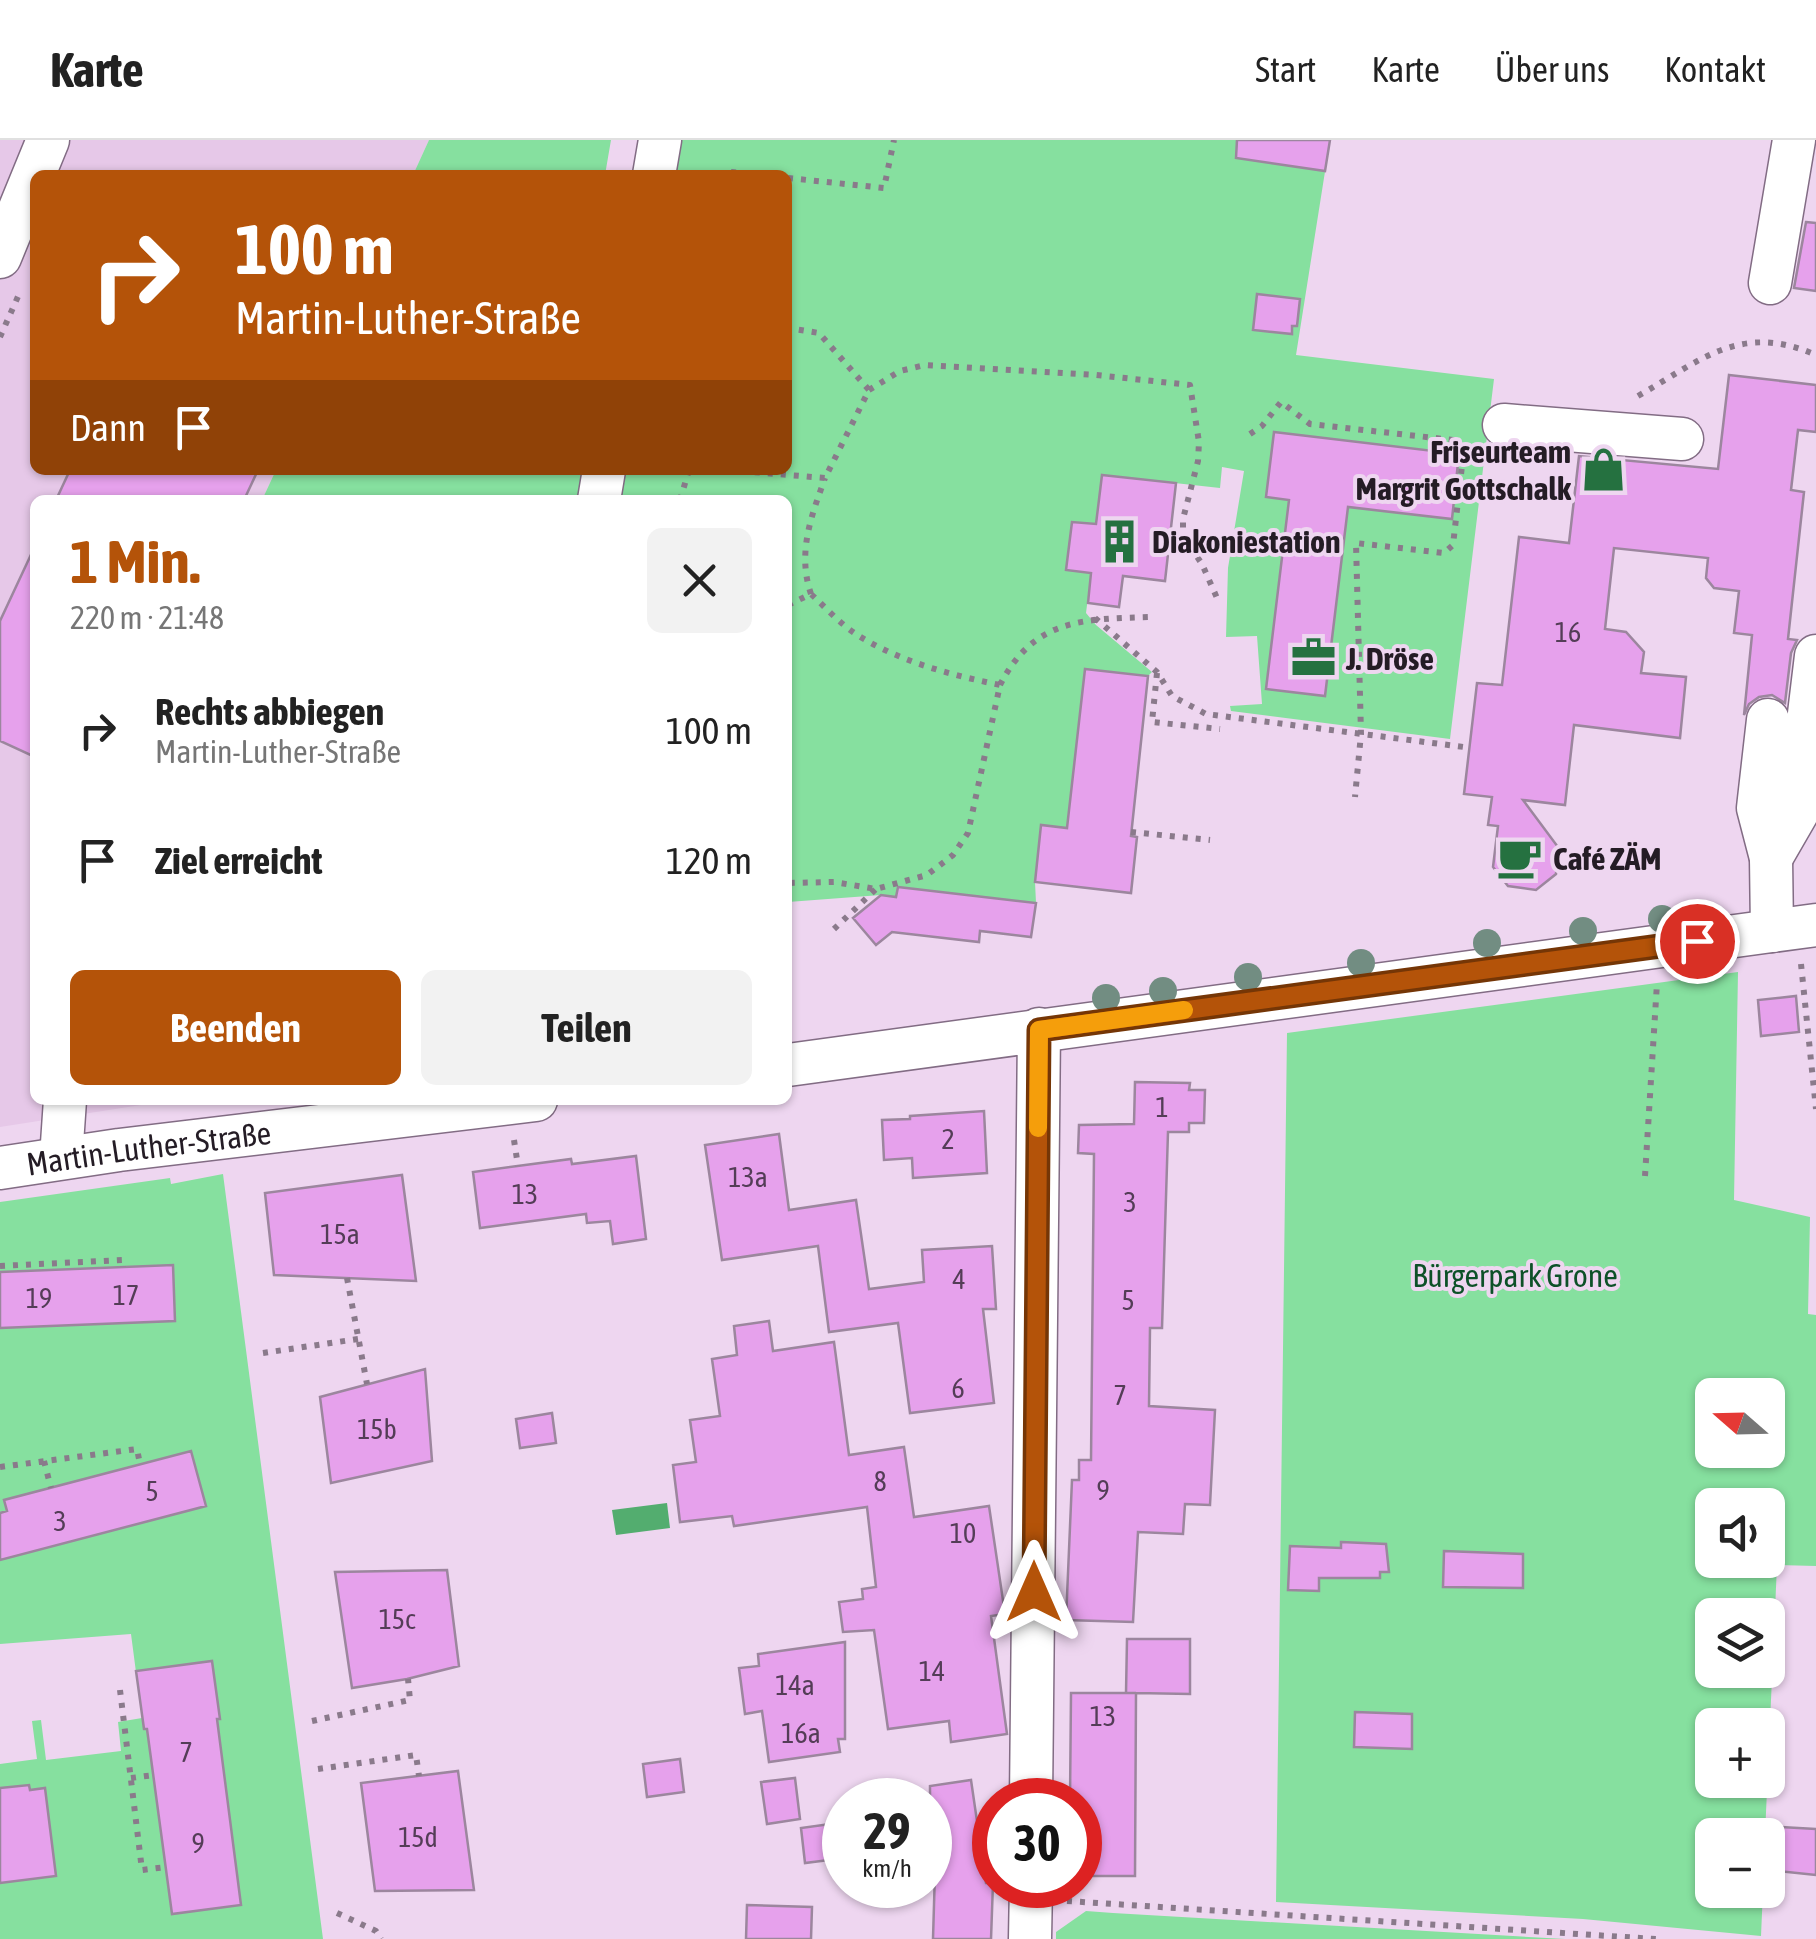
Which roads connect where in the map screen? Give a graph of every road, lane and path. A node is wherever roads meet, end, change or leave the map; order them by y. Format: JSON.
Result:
{"nodes":[{"id":1,"x":48,"y":140,"type":"edge"},
{"id":2,"x":660,"y":140,"type":"edge"},
{"id":3,"x":894,"y":140,"type":"edge"},
{"id":4,"x":1794,"y":140,"type":"edge"},
{"id":5,"x":39,"y":170,"type":"edge"},
{"id":6,"x":655,"y":170,"type":"edge"},
{"id":7,"x":792,"y":178,"type":"edge"},
{"id":8,"x":30,"y":203,"type":"edge"},
{"id":9,"x":10,"y":274,"type":"edge"},
{"id":10,"x":1770,"y":283,"type":"dead end"},
{"id":11,"x":792,"y":329,"type":"edge"},
{"id":12,"x":0,"y":337,"type":"edge"},
{"id":13,"x":1816,"y":355,"type":"edge"},
{"id":14,"x":869,"y":390,"type":"junction"},
{"id":15,"x":1504,"y":425,"type":"dead end"},
{"id":16,"x":1591,"y":433,"type":"junction"},
{"id":17,"x":1250,"y":434,"type":"dead end"},
{"id":18,"x":1682,"y":440,"type":"dead end"},
{"id":19,"x":790,"y":475,"type":"edge"},
{"id":20,"x":826,"y":478,"type":"junction"},
{"id":21,"x":811,"y":594,"type":"junction"},
{"id":22,"x":1218,"y":598,"type":"dead end"},
{"id":23,"x":792,"y":603,"type":"edge"},
{"id":24,"x":1151,"y":616,"type":"dead end"},
{"id":25,"x":1095,"y":618,"type":"junction"},
{"id":26,"x":1816,"y":656,"type":"edge"},
{"id":27,"x":1157,"y":672,"type":"junction"},
{"id":28,"x":1000,"y":685,"type":"junction"},
{"id":29,"x":1768,"y":720,"type":"dead end"},
{"id":30,"x":1220,"y":729,"type":"dead end"},
{"id":31,"x":1362,"y":734,"type":"junction"},
{"id":32,"x":1464,"y":747,"type":"dead end"},
{"id":33,"x":1355,"y":798,"type":"dead end"},
{"id":34,"x":1131,"y":832,"type":"dead end"},
{"id":35,"x":1210,"y":840,"type":"dead end"},
{"id":36,"x":1771,"y":858,"type":"junction"},
{"id":37,"x":792,"y":882,"type":"edge"},
{"id":38,"x":876,"y":889,"type":"junction"},
{"id":39,"x":1795,"y":928,"type":"edge"},
{"id":40,"x":834,"y":929,"type":"dead end"},
{"id":41,"x":1659,"y":946,"type":"junction"},
{"id":42,"x":1039,"y":1030,"type":"junction"},
{"id":43,"x":792,"y":1065,"type":"edge"},
{"id":44,"x":64,"y":1105,"type":"edge"},
{"id":45,"x":484,"y":1105,"type":"edge"},
{"id":46,"x":1816,"y":1109,"type":"edge"},
{"id":47,"x":62,"y":1158,"type":"junction"},
{"id":48,"x":0,"y":1168,"type":"edge"},
{"id":49,"x":1645,"y":1176,"type":"dead end"},
{"id":50,"x":0,"y":1266,"type":"edge"},
{"id":51,"x":124,"y":1267,"type":"dead end"},
{"id":52,"x":347,"y":1278,"type":"dead end"},
{"id":53,"x":358,"y":1339,"type":"junction"},
{"id":54,"x":263,"y":1353,"type":"dead end"},
{"id":55,"x":367,"y":1384,"type":"dead end"},
{"id":56,"x":44,"y":1461,"type":"junction"},
{"id":57,"x":140,"y":1464,"type":"dead end"},
{"id":58,"x":0,"y":1467,"type":"edge"},
{"id":59,"x":51,"y":1488,"type":"dead end"},
{"id":60,"x":408,"y":1679,"type":"dead end"},
{"id":61,"x":120,"y":1690,"type":"dead end"},
{"id":62,"x":312,"y":1722,"type":"dead end"},
{"id":63,"x":318,"y":1769,"type":"dead end"},
{"id":64,"x":154,"y":1775,"type":"dead end"},
{"id":65,"x":419,"y":1776,"type":"dead end"},
{"id":66,"x":131,"y":1778,"type":"junction"},
{"id":67,"x":1031,"y":1778,"type":"edge"},
{"id":68,"x":166,"y":1867,"type":"dead end"},
{"id":69,"x":1030,"y":1908,"type":"edge"},
{"id":70,"x":337,"y":1913,"type":"dead end"},
{"id":71,"x":381,"y":1939,"type":"edge"},
{"id":72,"x":1656,"y":1939,"type":"edge"}],
"edges":[{"from":1,"to":5,"type":"street"},
{"from":2,"to":6,"type":"street"},
{"from":3,"to":7,"type":"path"},
{"from":4,"to":10,"type":"street"},
{"from":8,"to":9,"type":"street"},
{"from":9,"to":12,"type":"path"},
{"from":11,"to":14,"type":"path"},
{"from":13,"to":16,"type":"path"},
{"from":14,"to":20,"type":"path"},
{"from":14,"to":22,"type":"path"},
{"from":15,"to":16,"type":"street"},
{"from":16,"to":18,"type":"street"},
{"from":17,"to":31,"type":"path"},
{"from":19,"to":20,"type":"path"},
{"from":20,"to":21,"type":"path"},
{"from":21,"to":23,"type":"path"},
{"from":21,"to":28,"type":"path"},
{"from":24,"to":25,"type":"path"},
{"from":25,"to":27,"type":"path"},
{"from":25,"to":28,"type":"path"},
{"from":26,"to":36,"type":"street"},
{"from":27,"to":30,"type":"path"},
{"from":27,"to":31,"type":"path"},
{"from":28,"to":38,"type":"path"},
{"from":29,"to":36,"type":"street"},
{"from":31,"to":32,"type":"path"},
{"from":31,"to":33,"type":"path"},
{"from":34,"to":35,"type":"path"},
{"from":36,"to":39,"type":"street"},
{"from":37,"to":38,"type":"path"},
{"from":38,"to":40,"type":"path"},
{"from":39,"to":41,"type":"street"},
{"from":39,"to":46,"type":"path"},
{"from":41,"to":42,"type":"street"},
{"from":41,"to":49,"type":"path"},
{"from":42,"to":43,"type":"street"},
{"from":42,"to":67,"type":"street"},
{"from":44,"to":47,"type":"street"},
{"from":45,"to":47,"type":"street","name":"Martin-Luther-Straße"},
{"from":47,"to":48,"type":"street","name":"Martin-Luther-Straße"},
{"from":50,"to":51,"type":"path"},
{"from":52,"to":53,"type":"path"},
{"from":53,"to":54,"type":"path"},
{"from":53,"to":55,"type":"path"},
{"from":56,"to":57,"type":"path"},
{"from":56,"to":58,"type":"path"},
{"from":56,"to":59,"type":"path"},
{"from":60,"to":62,"type":"path"},
{"from":61,"to":66,"type":"path"},
{"from":63,"to":65,"type":"path"},
{"from":64,"to":66,"type":"path"},
{"from":66,"to":68,"type":"path"},
{"from":69,"to":72,"type":"path"},
{"from":70,"to":71,"type":"path"}]}
